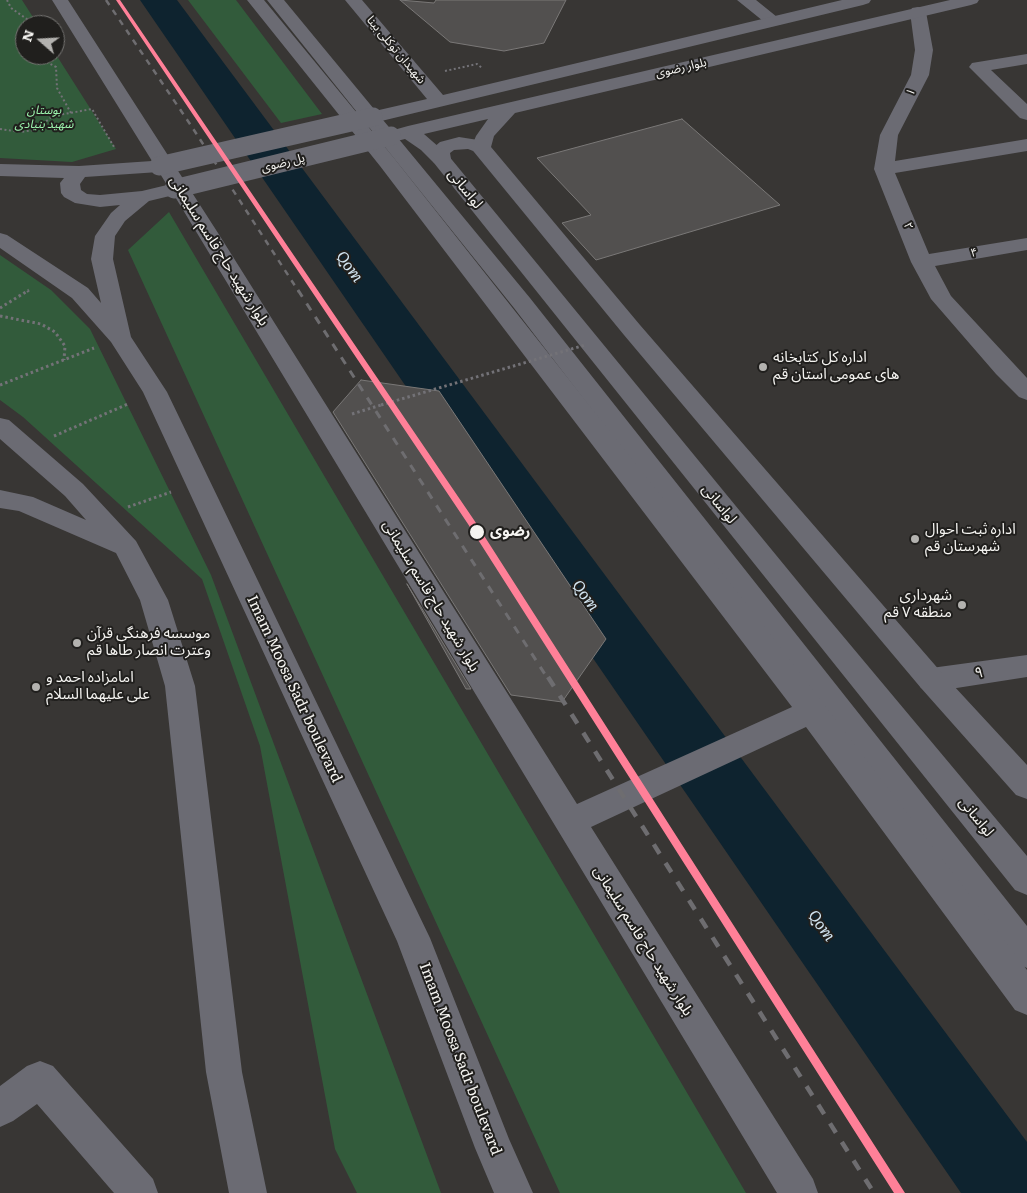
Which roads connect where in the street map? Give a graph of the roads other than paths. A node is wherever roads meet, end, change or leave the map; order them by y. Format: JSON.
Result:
{"nodes":[{"id":1,"x":60,"y":0,"type":"edge"},
{"id":2,"x":256,"y":0,"type":"edge"},
{"id":3,"x":275,"y":0,"type":"edge"},
{"id":4,"x":353,"y":0,"type":"edge"},
{"id":5,"x":745,"y":0,"type":"edge"},
{"id":6,"x":863,"y":0,"type":"edge"},
{"id":7,"x":971,"y":0,"type":"edge"},
{"id":8,"x":918,"y":12,"type":"junction"},
{"id":9,"x":774,"y":21,"type":"junction"},
{"id":10,"x":1027,"y":59,"type":"edge"},
{"id":11,"x":439,"y":101,"type":"junction"},
{"id":12,"x":509,"y":108,"type":"junction"},
{"id":13,"x":1027,"y":114,"type":"edge"},
{"id":14,"x":373,"y":117,"type":"joint"},
{"id":15,"x":399,"y":134,"type":"junction"},
{"id":16,"x":1027,"y":145,"type":"edge"},
{"id":17,"x":481,"y":148,"type":"junction"},
{"id":18,"x":441,"y":159,"type":"junction"},
{"id":19,"x":884,"y":169,"type":"junction"},
{"id":20,"x":0,"y":170,"type":"edge"},
{"id":21,"x":79,"y":172,"type":"junction"},
{"id":22,"x":142,"y":197,"type":"junction"},
{"id":23,"x":0,"y":239,"type":"edge"},
{"id":24,"x":1027,"y":244,"type":"edge"},
{"id":25,"x":922,"y":262,"type":"junction"},
{"id":26,"x":120,"y":338,"type":"junction"},
{"id":27,"x":1027,"y":365,"type":"edge"},
{"id":28,"x":1004,"y":369,"type":"junction"},
{"id":29,"x":1027,"y":392,"type":"edge"},
{"id":30,"x":0,"y":426,"type":"edge"},
{"id":31,"x":0,"y":499,"type":"edge"},
{"id":32,"x":127,"y":548,"type":"junction"},
{"id":33,"x":1027,"y":666,"type":"edge"},
{"id":34,"x":932,"y":680,"type":"junction"},
{"id":35,"x":811,"y":710,"type":"junction"},
{"id":36,"x":1027,"y":786,"type":"edge"},
{"id":37,"x":570,"y":822,"type":"junction"},
{"id":38,"x":1027,"y":880,"type":"edge"},
{"id":39,"x":1027,"y":952,"type":"edge"},
{"id":40,"x":1027,"y":998,"type":"edge"},
{"id":41,"x":0,"y":1108,"type":"edge"},
{"id":42,"x":494,"y":1148,"type":"junction"},
{"id":43,"x":245,"y":1192,"type":"edge"},
{"id":44,"x":139,"y":1193,"type":"edge"},
{"id":45,"x":501,"y":1193,"type":"edge"},
{"id":46,"x":514,"y":1193,"type":"edge"},
{"id":47,"x":799,"y":1193,"type":"edge"}],
"edges":[{"from":1,"to":37,"type":"main road","name":"بلوار شهید حاج قاسم سلیمانی"},
{"from":2,"to":35,"type":"main road"},
{"from":3,"to":39,"type":"main road"},
{"from":4,"to":11,"type":"main road","name":"شهیدان توکلی بینا"},
{"from":5,"to":9,"type":"main road"},
{"from":6,"to":9,"type":"main road","name":"بلوار رضوی"},
{"from":7,"to":8,"type":"main road","name":"بلوار رضوی"},
{"from":8,"to":12,"type":"main road","name":"بلوار رضوی"},
{"from":8,"to":19,"type":"main road","name":"۱"},
{"from":9,"to":11,"type":"main road","name":"بلوار رضوی"},
{"from":10,"to":13,"type":"main road"},
{"from":11,"to":14,"type":"main road","name":"بلوار رضوی"},
{"from":12,"to":15,"type":"main road","name":"بلوار رضوی"},
{"from":12,"to":17,"type":"main road"},
{"from":14,"to":21,"type":"main road","name":"پل رضوی","bridge":true},
{"from":15,"to":18,"type":"main road","name":"لواسانی"},
{"from":15,"to":22,"type":"main road","name":"پل رضوی","bridge":true},
{"from":16,"to":19,"type":"main road"},
{"from":17,"to":18,"type":"main road"},
{"from":17,"to":34,"type":"main road"},
{"from":18,"to":38,"type":"main road","name":"لواسانی"},
{"from":19,"to":25,"type":"main road","name":"۲"},
{"from":20,"to":21,"type":"main road","name":"پل رضوی"},
{"from":21,"to":22,"type":"main road","name":"پل رضوی"},
{"from":22,"to":26,"type":"main road"},
{"from":23,"to":26,"type":"main road","name":"Imam Moosa Sadr boulevard"},
{"from":24,"to":25,"type":"main road","name":"۴"},
{"from":25,"to":28,"type":"main road","name":"۲"},
{"from":26,"to":42,"type":"main road","name":"Imam Moosa Sadr boulevard"},
{"from":27,"to":28,"type":"main road"},
{"from":28,"to":29,"type":"main road","name":"۲"},
{"from":30,"to":32,"type":"main road"},
{"from":31,"to":32,"type":"main road"},
{"from":32,"to":43,"type":"main road"},
{"from":33,"to":34,"type":"main road","name":"۹"},
{"from":34,"to":36,"type":"main road"},
{"from":35,"to":37,"type":"main road"},
{"from":35,"to":40,"type":"main road"},
{"from":37,"to":47,"type":"main road","name":"بلوار شهید حاج قاسم سلیمانی"},
{"from":41,"to":44,"type":"main road"},
{"from":42,"to":45,"type":"main road"},
{"from":42,"to":46,"type":"main road","name":"Imam Moosa Sadr boulevard"}]}
